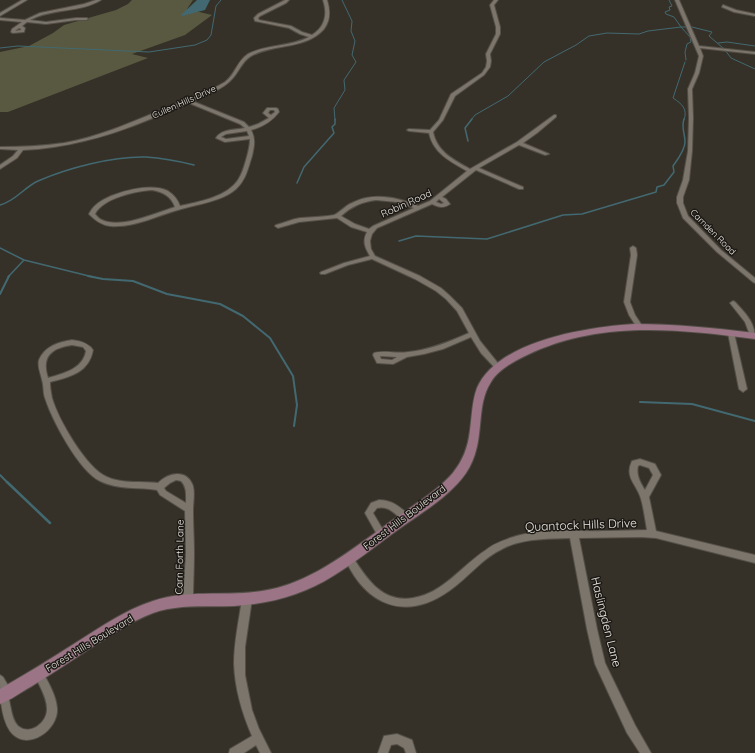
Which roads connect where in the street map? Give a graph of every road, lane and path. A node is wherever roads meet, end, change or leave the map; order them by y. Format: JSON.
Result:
{"nodes":[{"id":1,"x":25,"y":0,"type":"edge"},
{"id":2,"x":99,"y":0,"type":"edge"},
{"id":3,"x":278,"y":0,"type":"edge"},
{"id":4,"x":287,"y":0,"type":"edge"},
{"id":5,"x":325,"y":0,"type":"edge"},
{"id":6,"x":496,"y":0,"type":"edge"},
{"id":7,"x":677,"y":0,"type":"edge"},
{"id":8,"x":278,"y":6,"type":"junction"},
{"id":9,"x":723,"y":6,"type":"dead end"},
{"id":10,"x":735,"y":11,"type":"junction"},
{"id":11,"x":755,"y":14,"type":"edge"},
{"id":12,"x":0,"y":16,"type":"edge"},
{"id":13,"x":731,"y":16,"type":"dead end"},
{"id":14,"x":0,"y":19,"type":"edge"},
{"id":15,"x":86,"y":19,"type":"dead end"},
{"id":16,"x":26,"y":21,"type":"junction"},
{"id":17,"x":19,"y":26,"type":"dead end"},
{"id":18,"x":313,"y":37,"type":"junction"},
{"id":19,"x":698,"y":47,"type":"junction"},
{"id":20,"x":755,"y":53,"type":"edge"},
{"id":21,"x":188,"y":101,"type":"junction"},
{"id":22,"x":554,"y":116,"type":"dead end"},
{"id":23,"x":272,"y":118,"type":"dead end"},
{"id":24,"x":249,"y":129,"type":"junction"},
{"id":25,"x":409,"y":130,"type":"dead end"},
{"id":26,"x":431,"y":132,"type":"junction"},
{"id":27,"x":252,"y":137,"type":"junction"},
{"id":28,"x":519,"y":143,"type":"junction"},
{"id":29,"x":0,"y":148,"type":"edge"},
{"id":30,"x":21,"y":149,"type":"junction"},
{"id":31,"x":547,"y":154,"type":"dead end"},
{"id":32,"x":0,"y":167,"type":"edge"},
{"id":33,"x":473,"y":170,"type":"junction"},
{"id":34,"x":520,"y":188,"type":"dead end"},
{"id":35,"x":439,"y":197,"type":"junction"},
{"id":36,"x":432,"y":202,"type":"junction"},
{"id":37,"x":178,"y":208,"type":"junction"},
{"id":38,"x":418,"y":208,"type":"junction"},
{"id":39,"x":338,"y":216,"type":"junction"},
{"id":40,"x":278,"y":226,"type":"dead end"},
{"id":41,"x":369,"y":231,"type":"junction"},
{"id":42,"x":633,"y":248,"type":"dead end"},
{"id":43,"x":373,"y":257,"type":"junction"},
{"id":44,"x":323,"y":272,"type":"dead end"},
{"id":45,"x":755,"y":281,"type":"edge"},
{"id":46,"x":733,"y":302,"type":"dead end"},
{"id":47,"x":640,"y":327,"type":"junction"},
{"id":48,"x":731,"y":333,"type":"junction"},
{"id":49,"x":472,"y":334,"type":"junction"},
{"id":50,"x":754,"y":336,"type":"edge"},
{"id":51,"x":406,"y":355,"type":"dead end"},
{"id":52,"x":498,"y":367,"type":"junction"},
{"id":53,"x":46,"y":381,"type":"junction"},
{"id":54,"x":743,"y":389,"type":"dead end"},
{"id":55,"x":160,"y":487,"type":"junction"},
{"id":56,"x":645,"y":497,"type":"dead end"},
{"id":57,"x":189,"y":509,"type":"junction"},
{"id":58,"x":406,"y":518,"type":"junction"},
{"id":59,"x":652,"y":534,"type":"junction"},
{"id":60,"x":382,"y":535,"type":"junction"},
{"id":61,"x":574,"y":535,"type":"junction"},
{"id":62,"x":349,"y":559,"type":"junction"},
{"id":63,"x":755,"y":559,"type":"edge"},
{"id":64,"x":248,"y":599,"type":"junction"},
{"id":65,"x":188,"y":600,"type":"junction"},
{"id":66,"x":39,"y":674,"type":"junction"},
{"id":67,"x":0,"y":680,"type":"edge"},
{"id":68,"x":4,"y":695,"type":"edge"},
{"id":69,"x":258,"y":738,"type":"junction"},
{"id":70,"x":234,"y":753,"type":"edge"},
{"id":71,"x":266,"y":753,"type":"edge"},
{"id":72,"x":383,"y":753,"type":"edge"},
{"id":73,"x":411,"y":753,"type":"edge"},
{"id":74,"x":646,"y":753,"type":"edge"}],
"edges":[{"from":1,"to":12,"type":"street"},
{"from":2,"to":16,"type":"street"},
{"from":3,"to":8,"type":"street"},
{"from":4,"to":8,"type":"street"},
{"from":5,"to":18,"type":"street"},
{"from":6,"to":26,"type":"street"},
{"from":7,"to":19,"type":"street","name":"Camden Road"},
{"from":8,"to":18,"type":"street"},
{"from":9,"to":10,"type":"street"},
{"from":10,"to":11,"type":"street"},
{"from":10,"to":13,"type":"street"},
{"from":14,"to":16,"type":"street"},
{"from":15,"to":16,"type":"street"},
{"from":16,"to":17,"type":"street"},
{"from":18,"to":21,"type":"street","name":"Cullen Hills Drive"},
{"from":19,"to":20,"type":"street"},
{"from":19,"to":45,"type":"street","name":"Camden Road"},
{"from":21,"to":24,"type":"street"},
{"from":21,"to":30,"type":"street","name":"Cullen Hills Drive"},
{"from":22,"to":28,"type":"street","name":"Robin Road"},
{"from":23,"to":24,"type":"street"},
{"from":24,"to":27,"type":"street"},
{"from":24,"to":27,"type":"street"},
{"from":25,"to":26,"type":"street"},
{"from":26,"to":33,"type":"street"},
{"from":27,"to":37,"type":"street"},
{"from":28,"to":31,"type":"street"},
{"from":28,"to":33,"type":"street","name":"Robin Road"},
{"from":29,"to":30,"type":"street","name":"Cullen Hills Drive"},
{"from":30,"to":32,"type":"street"},
{"from":33,"to":34,"type":"street"},
{"from":33,"to":35,"type":"street","name":"Robin Road"},
{"from":35,"to":36,"type":"street","name":"Robin Road"},
{"from":35,"to":36,"type":"street"},
{"from":36,"to":38,"type":"street","name":"Robin Road"},
{"from":37,"to":37,"type":"street"},
{"from":38,"to":39,"type":"street"},
{"from":38,"to":41,"type":"street","name":"Robin Road"},
{"from":39,"to":40,"type":"street"},
{"from":39,"to":41,"type":"street"},
{"from":41,"to":43,"type":"street"},
{"from":42,"to":47,"type":"street"},
{"from":43,"to":44,"type":"street"},
{"from":43,"to":49,"type":"street"},
{"from":46,"to":50,"type":"street"},
{"from":47,"to":48,"type":"main road","name":"Forest Hills Boulevard"},
{"from":47,"to":52,"type":"main road","name":"Forest Hills Boulevard"},
{"from":48,"to":50,"type":"main road","name":"Forest Hills Boulevard"},
{"from":48,"to":54,"type":"street"},
{"from":49,"to":51,"type":"street"},
{"from":49,"to":52,"type":"street"},
{"from":52,"to":58,"type":"main road","name":"Forest Hills Boulevard"},
{"from":53,"to":53,"type":"street"},
{"from":53,"to":55,"type":"street"},
{"from":55,"to":57,"type":"street","name":"Carn Forth Lane"},
{"from":55,"to":57,"type":"street"},
{"from":56,"to":59,"type":"street"},
{"from":57,"to":65,"type":"street","name":"Carn Forth Lane"},
{"from":58,"to":60,"type":"main road","name":"Forest Hills Boulevard"},
{"from":58,"to":60,"type":"street"},
{"from":59,"to":61,"type":"street","name":"Quantock Hills Drive"},
{"from":59,"to":63,"type":"street","name":"Quantock Hills Drive"},
{"from":60,"to":62,"type":"main road","name":"Forest Hills Boulevard"},
{"from":61,"to":62,"type":"street","name":"Quantock Hills Drive"},
{"from":61,"to":74,"type":"street","name":"Haslingden Lane"},
{"from":62,"to":64,"type":"main road","name":"Forest Hills Boulevard"},
{"from":64,"to":65,"type":"main road","name":"Forest Hills Boulevard"},
{"from":64,"to":69,"type":"street"},
{"from":65,"to":66,"type":"main road","name":"Forest Hills Boulevard"},
{"from":66,"to":68,"type":"main road","name":"Forest Hills Boulevard"},
{"from":66,"to":68,"type":"street"},
{"from":67,"to":68,"type":"street"},
{"from":69,"to":70,"type":"street"},
{"from":69,"to":71,"type":"street"},
{"from":72,"to":73,"type":"street"}]}
